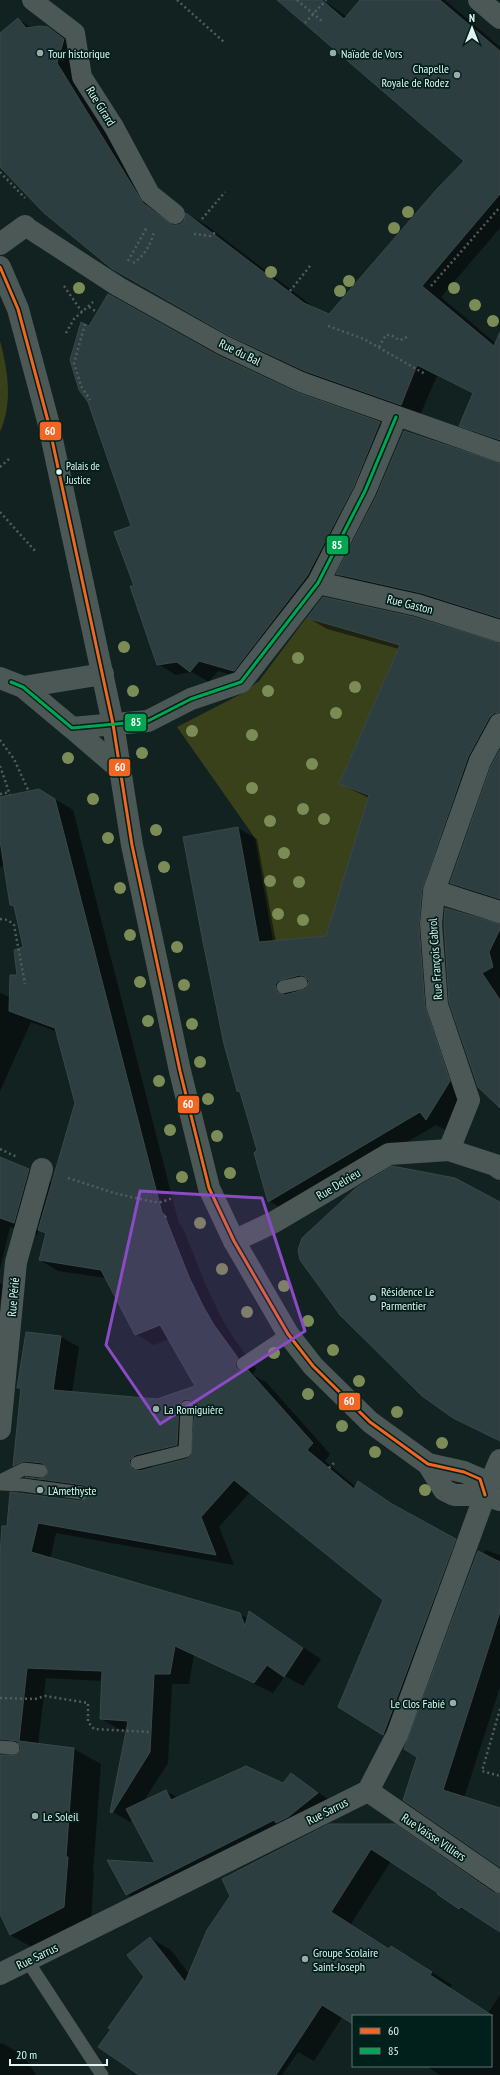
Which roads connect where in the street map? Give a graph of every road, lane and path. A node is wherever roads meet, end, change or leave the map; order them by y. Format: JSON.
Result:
{"nodes":[{"id":1,"x":32,"y":0,"type":"edge"},
{"id":2,"x":177,"y":0,"type":"edge"},
{"id":3,"x":297,"y":0,"type":"edge"},
{"id":4,"x":326,"y":0,"type":"edge"},
{"id":5,"x":479,"y":0,"type":"edge"},
{"id":6,"x":313,"y":14,"type":"junction"},
{"id":7,"x":500,"y":18,"type":"edge"},
{"id":8,"x":323,"y":22,"type":"dead end"},
{"id":9,"x":305,"y":23,"type":"dead end"},
{"id":10,"x":224,"y":42,"type":"dead end"},
{"id":11,"x":0,"y":172,"type":"edge"},
{"id":12,"x":225,"y":192,"type":"dead end"},
{"id":13,"x":150,"y":194,"type":"junction"},
{"id":14,"x":30,"y":203,"type":"dead end"},
{"id":15,"x":500,"y":207,"type":"edge"},
{"id":16,"x":175,"y":214,"type":"dead end"},
{"id":17,"x":197,"y":225,"type":"dead end"},
{"id":18,"x":25,"y":226,"type":"joint"},
{"id":19,"x":216,"y":232,"type":"dead end"},
{"id":20,"x":187,"y":233,"type":"dead end"},
{"id":21,"x":153,"y":236,"type":"dead end"},
{"id":22,"x":0,"y":244,"type":"edge"},
{"id":23,"x":140,"y":259,"type":"dead end"},
{"id":24,"x":128,"y":262,"type":"dead end"},
{"id":25,"x":310,"y":266,"type":"dead end"},
{"id":26,"x":0,"y":267,"type":"edge"},
{"id":27,"x":431,"y":286,"type":"dead end"},
{"id":28,"x":290,"y":291,"type":"dead end"},
{"id":29,"x":89,"y":307,"type":"dead end"},
{"id":30,"x":97,"y":312,"type":"dead end"},
{"id":31,"x":74,"y":319,"type":"dead end"},
{"id":32,"x":85,"y":324,"type":"dead end"},
{"id":33,"x":328,"y":326,"type":"dead end"},
{"id":34,"x":66,"y":333,"type":"dead end"},
{"id":35,"x":409,"y":335,"type":"dead end"},
{"id":36,"x":378,"y":347,"type":"junction"},
{"id":37,"x":425,"y":374,"type":"dead end"},
{"id":38,"x":90,"y":400,"type":"dead end"},
{"id":39,"x":396,"y":417,"type":"junction"},
{"id":40,"x":500,"y":452,"type":"edge"},
{"id":41,"x":9,"y":458,"type":"dead end"},
{"id":42,"x":0,"y":467,"type":"edge"},
{"id":43,"x":0,"y":512,"type":"edge"},
{"id":44,"x":36,"y":552,"type":"dead end"},
{"id":45,"x":318,"y":583,"type":"junction"},
{"id":46,"x":500,"y":631,"type":"edge"},
{"id":47,"x":103,"y":674,"type":"junction"},
{"id":48,"x":0,"y":678,"type":"edge"},
{"id":49,"x":23,"y":687,"type":"junction"},
{"id":50,"x":113,"y":724,"type":"junction"},
{"id":51,"x":500,"y":724,"type":"edge"},
{"id":52,"x":72,"y":728,"type":"junction"},
{"id":53,"x":0,"y":740,"type":"edge"},
{"id":54,"x":0,"y":766,"type":"edge"},
{"id":55,"x":121,"y":770,"type":"junction"},
{"id":56,"x":29,"y":792,"type":"dead end"},
{"id":57,"x":0,"y":794,"type":"edge"},
{"id":58,"x":434,"y":892,"type":"junction"},
{"id":59,"x":500,"y":912,"type":"edge"},
{"id":60,"x":0,"y":919,"type":"edge"},
{"id":61,"x":301,"y":983,"type":"dead end"},
{"id":62,"x":25,"y":984,"type":"dead end"},
{"id":63,"x":283,"y":986,"type":"dead end"},
{"id":64,"x":0,"y":1149,"type":"edge"},
{"id":65,"x":449,"y":1150,"type":"junction"},
{"id":66,"x":18,"y":1157,"type":"dead end"},
{"id":67,"x":498,"y":1166,"type":"edge"},
{"id":68,"x":42,"y":1169,"type":"dead end"},
{"id":69,"x":69,"y":1179,"type":"dead end"},
{"id":70,"x":173,"y":1198,"type":"dead end"},
{"id":71,"x":234,"y":1241,"type":"junction"},
{"id":72,"x":288,"y":1334,"type":"junction"},
{"id":73,"x":243,"y":1364,"type":"dead end"},
{"id":74,"x":187,"y":1407,"type":"dead end"},
{"id":75,"x":0,"y":1429,"type":"edge"},
{"id":76,"x":500,"y":1460,"type":"edge"},
{"id":77,"x":335,"y":1462,"type":"dead end"},
{"id":78,"x":137,"y":1463,"type":"dead end"},
{"id":79,"x":329,"y":1468,"type":"dead end"},
{"id":80,"x":41,"y":1470,"type":"dead end"},
{"id":81,"x":0,"y":1481,"type":"edge"},
{"id":82,"x":0,"y":1484,"type":"edge"},
{"id":83,"x":82,"y":1492,"type":"dead end"},
{"id":84,"x":492,"y":1497,"type":"edge"},
{"id":85,"x":0,"y":1698,"type":"edge"},
{"id":86,"x":500,"y":1709,"type":"edge"},
{"id":87,"x":149,"y":1732,"type":"dead end"},
{"id":88,"x":500,"y":1776,"type":"edge"},
{"id":89,"x":368,"y":1791,"type":"junction"},
{"id":90,"x":500,"y":1882,"type":"edge"},
{"id":91,"x":27,"y":1960,"type":"junction"},
{"id":92,"x":0,"y":1974,"type":"edge"},
{"id":93,"x":102,"y":2075,"type":"edge"}],
"edges":[{"from":1,"to":13,"type":"street","name":"Rue Girard"},
{"from":2,"to":10,"type":"path"},
{"from":3,"to":6,"type":"path"},
{"from":4,"to":6,"type":"path"},
{"from":5,"to":7,"type":"street"},
{"from":6,"to":8,"type":"path"},
{"from":6,"to":9,"type":"path"},
{"from":11,"to":14,"type":"path"},
{"from":12,"to":17,"type":"path"},
{"from":13,"to":16,"type":"street","name":"Rue Girard"},
{"from":13,"to":24,"type":"path"},
{"from":15,"to":27,"type":"path"},
{"from":18,"to":22,"type":"street","name":"Rue du Bal"},
{"from":18,"to":39,"type":"street","name":"Rue du Bal"},
{"from":19,"to":20,"type":"path"},
{"from":21,"to":23,"type":"path"},
{"from":25,"to":28,"type":"path"},
{"from":26,"to":47,"type":"street"},
{"from":29,"to":30,"type":"path"},
{"from":31,"to":34,"type":"path"},
{"from":32,"to":38,"type":"path"},
{"from":33,"to":36,"type":"path"},
{"from":35,"to":36,"type":"path"},
{"from":36,"to":37,"type":"path"},
{"from":39,"to":40,"type":"street","name":"Rue du Bal"},
{"from":39,"to":45,"type":"street"},
{"from":41,"to":42,"type":"path"},
{"from":43,"to":44,"type":"path"},
{"from":45,"to":46,"type":"street","name":"Rue Gaston"},
{"from":45,"to":50,"type":"street"},
{"from":47,"to":49,"type":"street"},
{"from":47,"to":50,"type":"street"},
{"from":48,"to":49,"type":"street"},
{"from":49,"to":52,"type":"street"},
{"from":50,"to":52,"type":"street"},
{"from":50,"to":55,"type":"street"},
{"from":51,"to":58,"type":"street","name":"Rue François Cabrol"},
{"from":52,"to":55,"type":"street"},
{"from":53,"to":56,"type":"path"},
{"from":54,"to":57,"type":"path"},
{"from":55,"to":71,"type":"street"},
{"from":58,"to":59,"type":"street"},
{"from":58,"to":65,"type":"street","name":"Rue François Cabrol"},
{"from":60,"to":62,"type":"path"},
{"from":61,"to":63,"type":"lane"},
{"from":64,"to":66,"type":"path"},
{"from":65,"to":67,"type":"street"},
{"from":65,"to":71,"type":"street","name":"Rue Delrieu"},
{"from":68,"to":75,"type":"street","name":"Rue Périé"},
{"from":69,"to":70,"type":"path"},
{"from":71,"to":72,"type":"street"},
{"from":72,"to":73,"type":"lane"},
{"from":72,"to":84,"type":"street"},
{"from":74,"to":78,"type":"lane"},
{"from":76,"to":84,"type":"street"},
{"from":77,"to":79,"type":"path"},
{"from":80,"to":81,"type":"lane"},
{"from":82,"to":83,"type":"lane"},
{"from":84,"to":89,"type":"street"},
{"from":85,"to":87,"type":"path"},
{"from":86,"to":88,"type":"path"},
{"from":89,"to":90,"type":"street","name":"Rue Vaïsse Villiers"},
{"from":89,"to":91,"type":"street","name":"Rue Sarrus"},
{"from":91,"to":92,"type":"street","name":"Rue Sarrus"},
{"from":91,"to":93,"type":"lane"}]}
